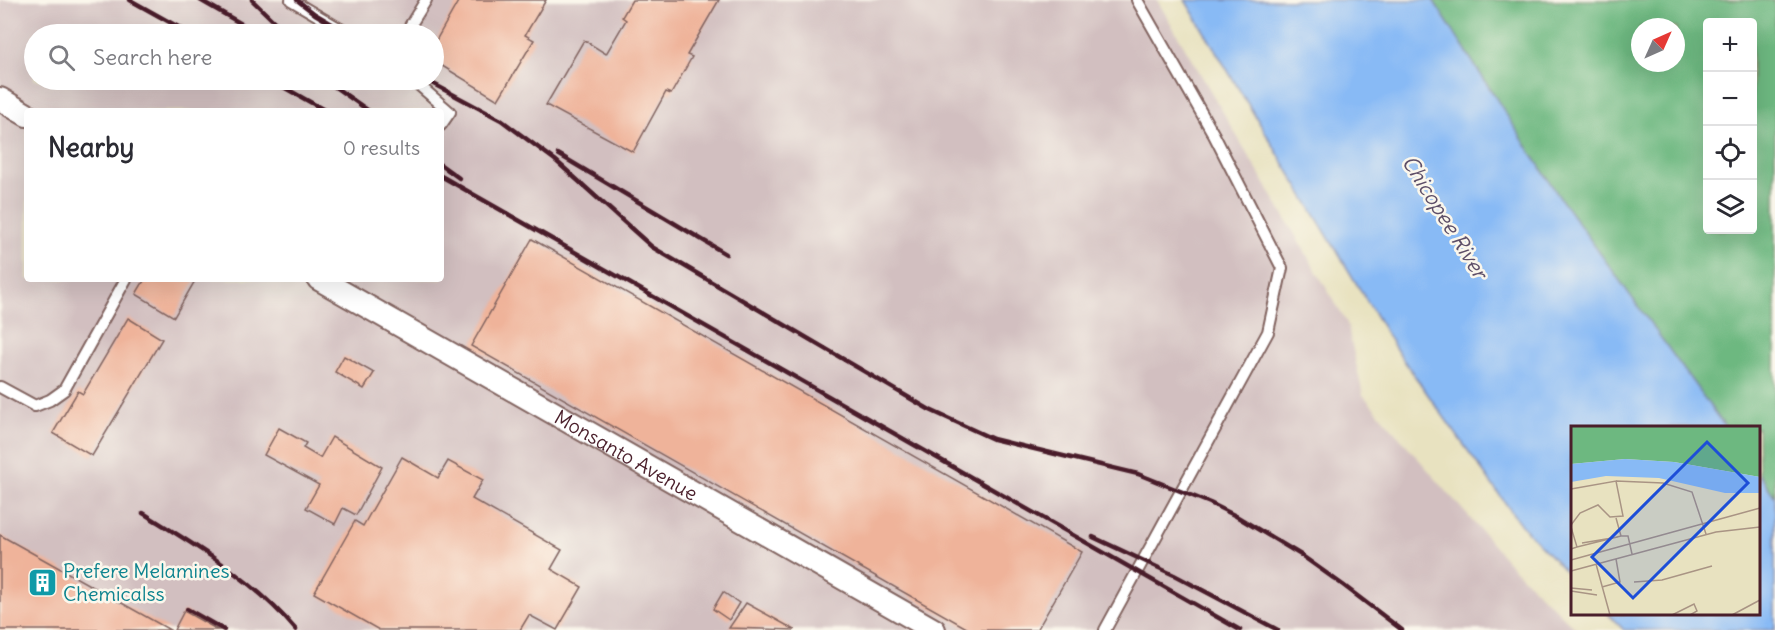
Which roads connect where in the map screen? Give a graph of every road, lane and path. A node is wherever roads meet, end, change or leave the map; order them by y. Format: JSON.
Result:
{"nodes":[{"id":1,"x":291,"y":0,"type":"edge"},
{"id":2,"x":426,"y":0,"type":"edge"},
{"id":3,"x":1137,"y":0,"type":"edge"},
{"id":4,"x":332,"y":24,"type":"edge"},
{"id":5,"x":411,"y":24,"type":"edge"},
{"id":6,"x":425,"y":90,"type":"edge"},
{"id":7,"x":0,"y":99,"type":"edge"},
{"id":8,"x":24,"y":112,"type":"edge"},
{"id":9,"x":444,"y":121,"type":"edge"},
{"id":10,"x":124,"y":282,"type":"edge"},
{"id":11,"x":333,"y":282,"type":"edge"},
{"id":12,"x":0,"y":387,"type":"edge"},
{"id":13,"x":934,"y":630,"type":"edge"},
{"id":14,"x":1105,"y":630,"type":"edge"}],
"edges":[{"from":1,"to":4,"type":"lane"},
{"from":2,"to":5,"type":"lane"},
{"from":3,"to":14,"type":"lane"},
{"from":6,"to":9,"type":"lane"},
{"from":7,"to":8,"type":"street"},
{"from":10,"to":12,"type":"lane"},
{"from":11,"to":13,"type":"street","name":"Monsanto Avenue"}]}
